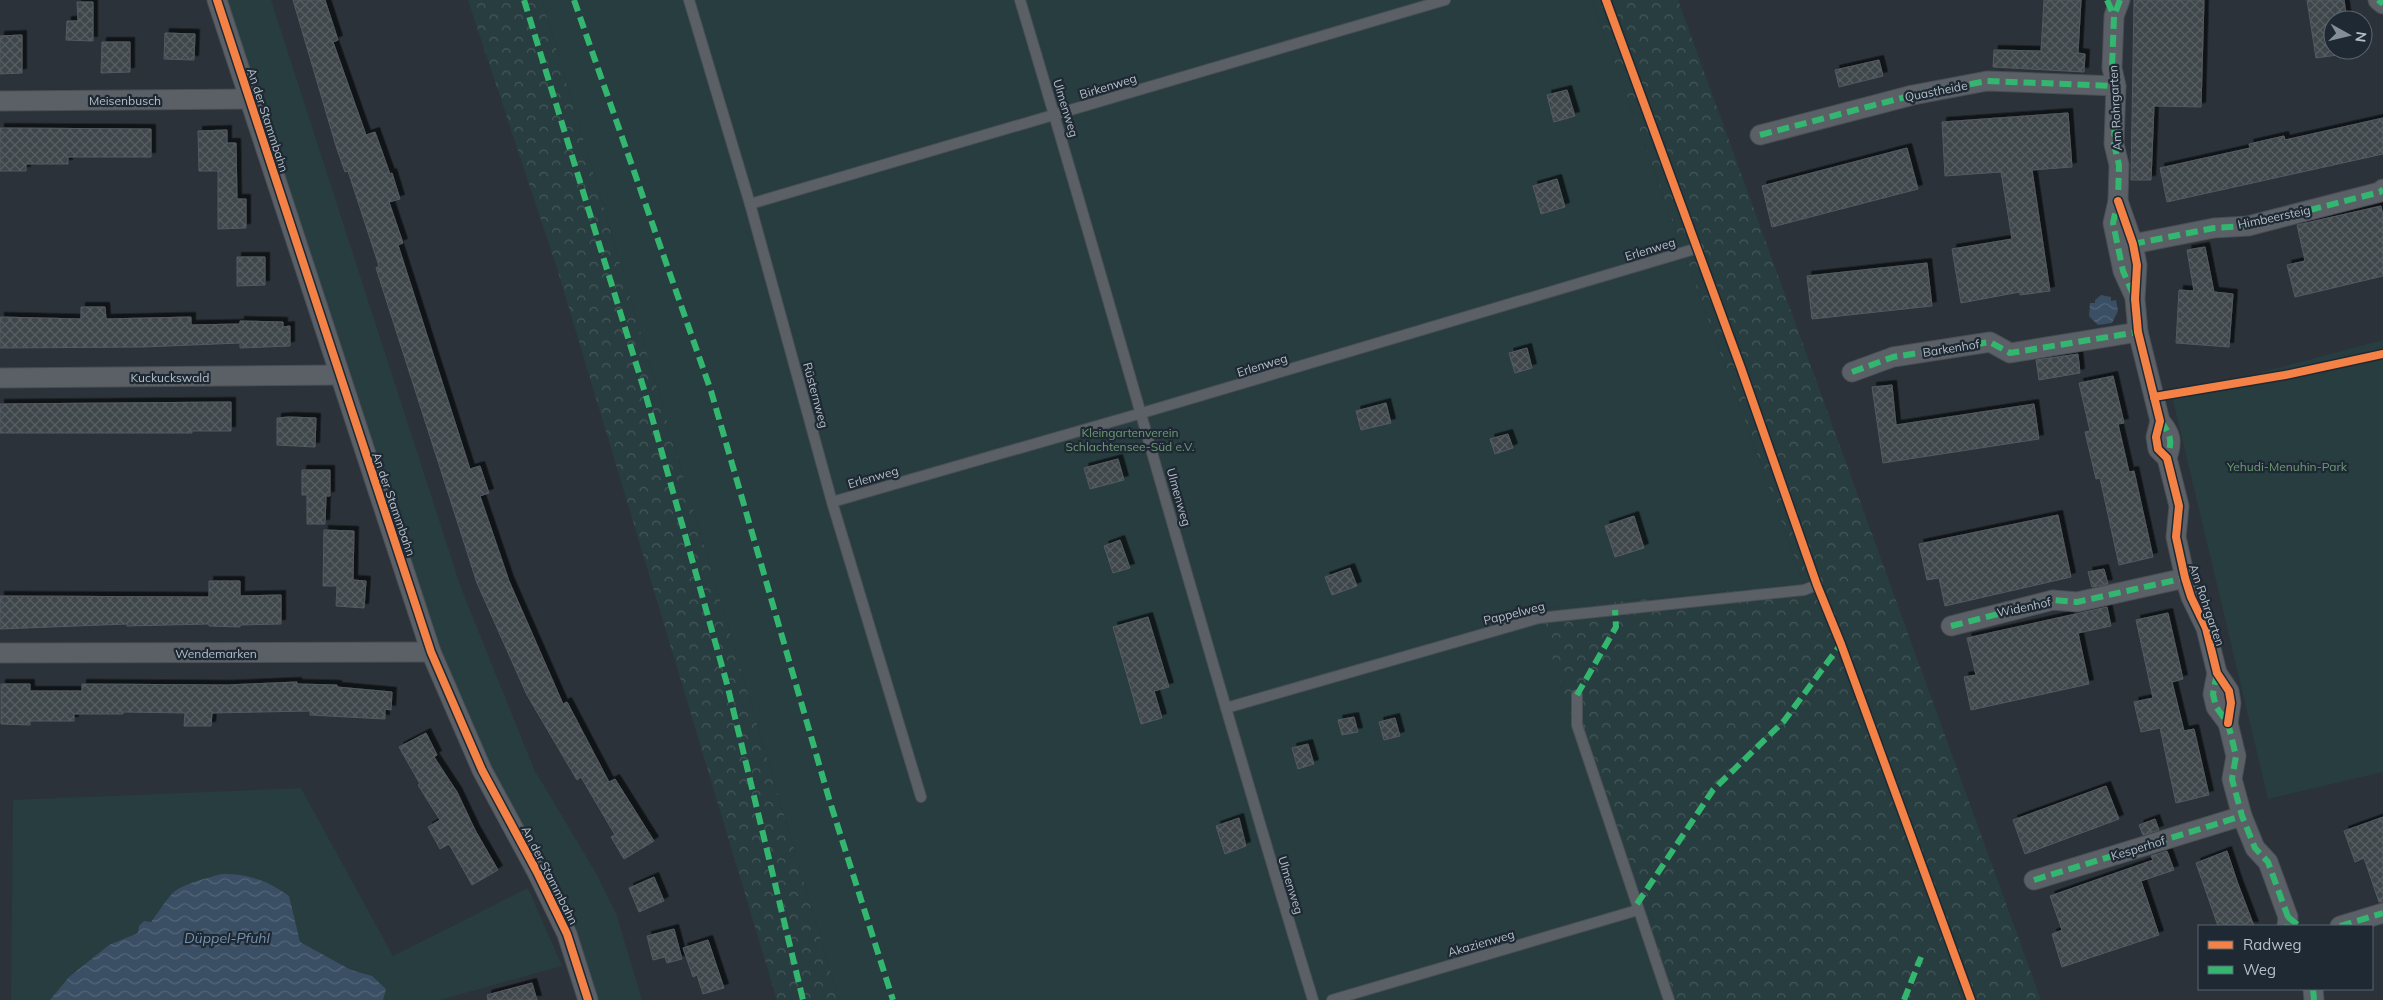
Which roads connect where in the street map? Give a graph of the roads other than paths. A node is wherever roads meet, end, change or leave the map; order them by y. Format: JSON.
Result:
{"nodes":[{"id":1,"x":217,"y":0,"type":"edge"},
{"id":2,"x":689,"y":0,"type":"edge"},
{"id":3,"x":1020,"y":0,"type":"edge"},
{"id":4,"x":1445,"y":0,"type":"edge"},
{"id":5,"x":2378,"y":0,"type":"edge"},
{"id":6,"x":2383,"y":4,"type":"edge"},
{"id":7,"x":2114,"y":5,"type":"edge"},
{"id":8,"x":2116,"y":86,"type":"junction"},
{"id":9,"x":249,"y":99,"type":"junction"},
{"id":10,"x":0,"y":101,"type":"edge"},
{"id":11,"x":1055,"y":115,"type":"junction"},
{"id":12,"x":1760,"y":135,"type":"dead end"},
{"id":13,"x":2383,"y":189,"type":"edge"},
{"id":14,"x":2118,"y":200,"type":"junction"},
{"id":15,"x":750,"y":204,"type":"junction"},
{"id":16,"x":2133,"y":244,"type":"junction"},
{"id":17,"x":1698,"y":248,"type":"dead end"},
{"id":18,"x":2135,"y":299,"type":"junction"},
{"id":19,"x":2138,"y":332,"type":"junction"},
{"id":20,"x":1852,"y":372,"type":"dead end"},
{"id":21,"x":339,"y":376,"type":"junction"},
{"id":22,"x":0,"y":378,"type":"edge"},
{"id":23,"x":1142,"y":413,"type":"junction"},
{"id":24,"x":832,"y":502,"type":"junction"},
{"id":25,"x":2185,"y":578,"type":"junction"},
{"id":26,"x":1817,"y":585,"type":"dead end"},
{"id":27,"x":1951,"y":626,"type":"dead end"},
{"id":28,"x":431,"y":652,"type":"junction"},
{"id":29,"x":0,"y":653,"type":"edge"},
{"id":30,"x":1577,"y":695,"type":"dead end"},
{"id":31,"x":1226,"y":708,"type":"junction"},
{"id":32,"x":920,"y":796,"type":"dead end"},
{"id":33,"x":2242,"y":816,"type":"junction"},
{"id":34,"x":2034,"y":880,"type":"dead end"},
{"id":35,"x":1638,"y":910,"type":"junction"},
{"id":36,"x":2383,"y":913,"type":"edge"},
{"id":37,"x":2292,"y":923,"type":"edge"},
{"id":38,"x":2343,"y":925,"type":"edge"},
{"id":39,"x":588,"y":1000,"type":"edge"},
{"id":40,"x":1313,"y":1000,"type":"edge"},
{"id":41,"x":1332,"y":1000,"type":"edge"},
{"id":42,"x":1669,"y":1000,"type":"edge"}],
"edges":[{"from":1,"to":9,"type":"street","name":"An der Stammbahn"},
{"from":2,"to":15,"type":"lane","name":"Rüsternweg"},
{"from":3,"to":11,"type":"lane","name":"Ulmenweg"},
{"from":4,"to":11,"type":"lane","name":"Birkenweg"},
{"from":5,"to":6,"type":"street"},
{"from":7,"to":8,"type":"street","name":"Am Rohrgarten"},
{"from":8,"to":12,"type":"street","name":"Quastheide"},
{"from":8,"to":14,"type":"street","name":"Am Rohrgarten"},
{"from":9,"to":10,"type":"street","name":"Meisenbusch"},
{"from":9,"to":21,"type":"street","name":"An der Stammbahn"},
{"from":11,"to":15,"type":"lane","name":"Birkenweg"},
{"from":11,"to":23,"type":"lane","name":"Ulmenweg"},
{"from":13,"to":16,"type":"street","name":"Himbeersteig"},
{"from":14,"to":16,"type":"street","name":"Am Rohrgarten"},
{"from":14,"to":18,"type":"street","name":"Am Rohrgarten"},
{"from":15,"to":24,"type":"lane","name":"Rüsternweg"},
{"from":16,"to":18,"type":"street","name":"Am Rohrgarten"},
{"from":17,"to":23,"type":"lane","name":"Erlenweg"},
{"from":18,"to":19,"type":"street","name":"Am Rohrgarten"},
{"from":19,"to":20,"type":"street","name":"Barkenhof"},
{"from":19,"to":25,"type":"street","name":"Am Rohrgarten"},
{"from":21,"to":22,"type":"street","name":"Kuckuckswald"},
{"from":21,"to":28,"type":"street","name":"An der Stammbahn"},
{"from":23,"to":24,"type":"lane","name":"Erlenweg"},
{"from":23,"to":31,"type":"lane","name":"Ulmenweg"},
{"from":24,"to":32,"type":"lane","name":"Rüsternweg"},
{"from":25,"to":27,"type":"street","name":"Widenhof"},
{"from":25,"to":33,"type":"street","name":"Am Rohrgarten"},
{"from":26,"to":31,"type":"lane","name":"Pappelweg"},
{"from":28,"to":29,"type":"street","name":"Wendemarken"},
{"from":28,"to":39,"type":"street","name":"An der Stammbahn"},
{"from":30,"to":35,"type":"lane"},
{"from":31,"to":40,"type":"lane","name":"Ulmenweg"},
{"from":33,"to":34,"type":"street","name":"Kesperhof"},
{"from":33,"to":37,"type":"street","name":"Am Rohrgarten"},
{"from":35,"to":41,"type":"lane","name":"Akazienweg"},
{"from":35,"to":42,"type":"lane"},
{"from":36,"to":38,"type":"street"}]}
